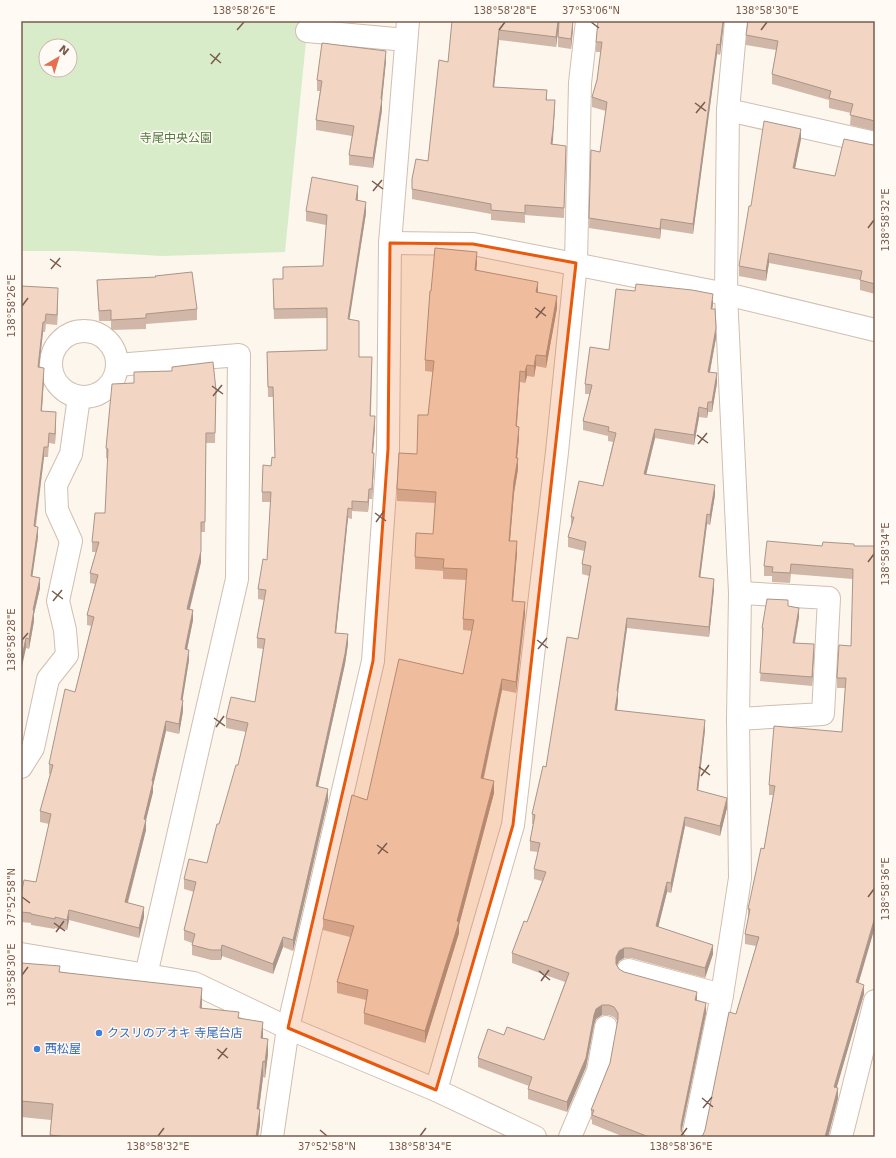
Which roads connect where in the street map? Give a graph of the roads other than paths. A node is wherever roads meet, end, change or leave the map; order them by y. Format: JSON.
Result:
{"nodes":[{"id":1,"x":587,"y":21,"type":"edge"},
{"id":2,"x":736,"y":21,"type":"edge"},
{"id":3,"x":407,"y":30,"type":"edge"},
{"id":4,"x":307,"y":31,"type":"dead end"},
{"id":5,"x":728,"y":110,"type":"junction"},
{"id":6,"x":875,"y":143,"type":"edge"},
{"id":7,"x":390,"y":243,"type":"junction"},
{"id":8,"x":576,"y":264,"type":"junction"},
{"id":9,"x":726,"y":294,"type":"junction"},
{"id":10,"x":875,"y":330,"type":"edge"},
{"id":11,"x":117,"y":365,"type":"junction"},
{"id":12,"x":80,"y":397,"type":"junction"},
{"id":13,"x":740,"y":593,"type":"junction"},
{"id":14,"x":738,"y":719,"type":"junction"},
{"id":15,"x":21,"y":767,"type":"edge"},
{"id":16,"x":21,"y":954,"type":"edge"},
{"id":17,"x":628,"y":970,"type":"dead end"},
{"id":18,"x":146,"y":975,"type":"junction"},
{"id":19,"x":722,"y":995,"type":"junction"},
{"id":20,"x":875,"y":1001,"type":"edge"},
{"id":21,"x":606,"y":1027,"type":"dead end"},
{"id":22,"x":288,"y":1028,"type":"junction"},
{"id":23,"x":436,"y":1090,"type":"junction"},
{"id":24,"x":272,"y":1137,"type":"edge"},
{"id":25,"x":535,"y":1137,"type":"edge"},
{"id":26,"x":570,"y":1137,"type":"edge"},
{"id":27,"x":693,"y":1137,"type":"edge"},
{"id":28,"x":840,"y":1137,"type":"edge"}],
"edges":[{"from":1,"to":8,"type":"street"},
{"from":2,"to":5,"type":"street"},
{"from":3,"to":4,"type":"street"},
{"from":3,"to":7,"type":"street"},
{"from":5,"to":6,"type":"street"},
{"from":5,"to":9,"type":"street"},
{"from":7,"to":8,"type":"street"},
{"from":7,"to":22,"type":"street"},
{"from":8,"to":9,"type":"street"},
{"from":8,"to":23,"type":"street"},
{"from":9,"to":10,"type":"street"},
{"from":9,"to":13,"type":"street"},
{"from":11,"to":12,"type":"street"},
{"from":11,"to":12,"type":"street"},
{"from":11,"to":18,"type":"street"},
{"from":12,"to":15,"type":"street"},
{"from":13,"to":14,"type":"street"},
{"from":13,"to":14,"type":"street"},
{"from":14,"to":19,"type":"street"},
{"from":16,"to":18,"type":"street"},
{"from":17,"to":19,"type":"street"},
{"from":18,"to":22,"type":"street"},
{"from":19,"to":27,"type":"street"},
{"from":20,"to":28,"type":"street"},
{"from":21,"to":26,"type":"street"},
{"from":22,"to":23,"type":"street"},
{"from":22,"to":24,"type":"street"},
{"from":23,"to":25,"type":"street"}]}
